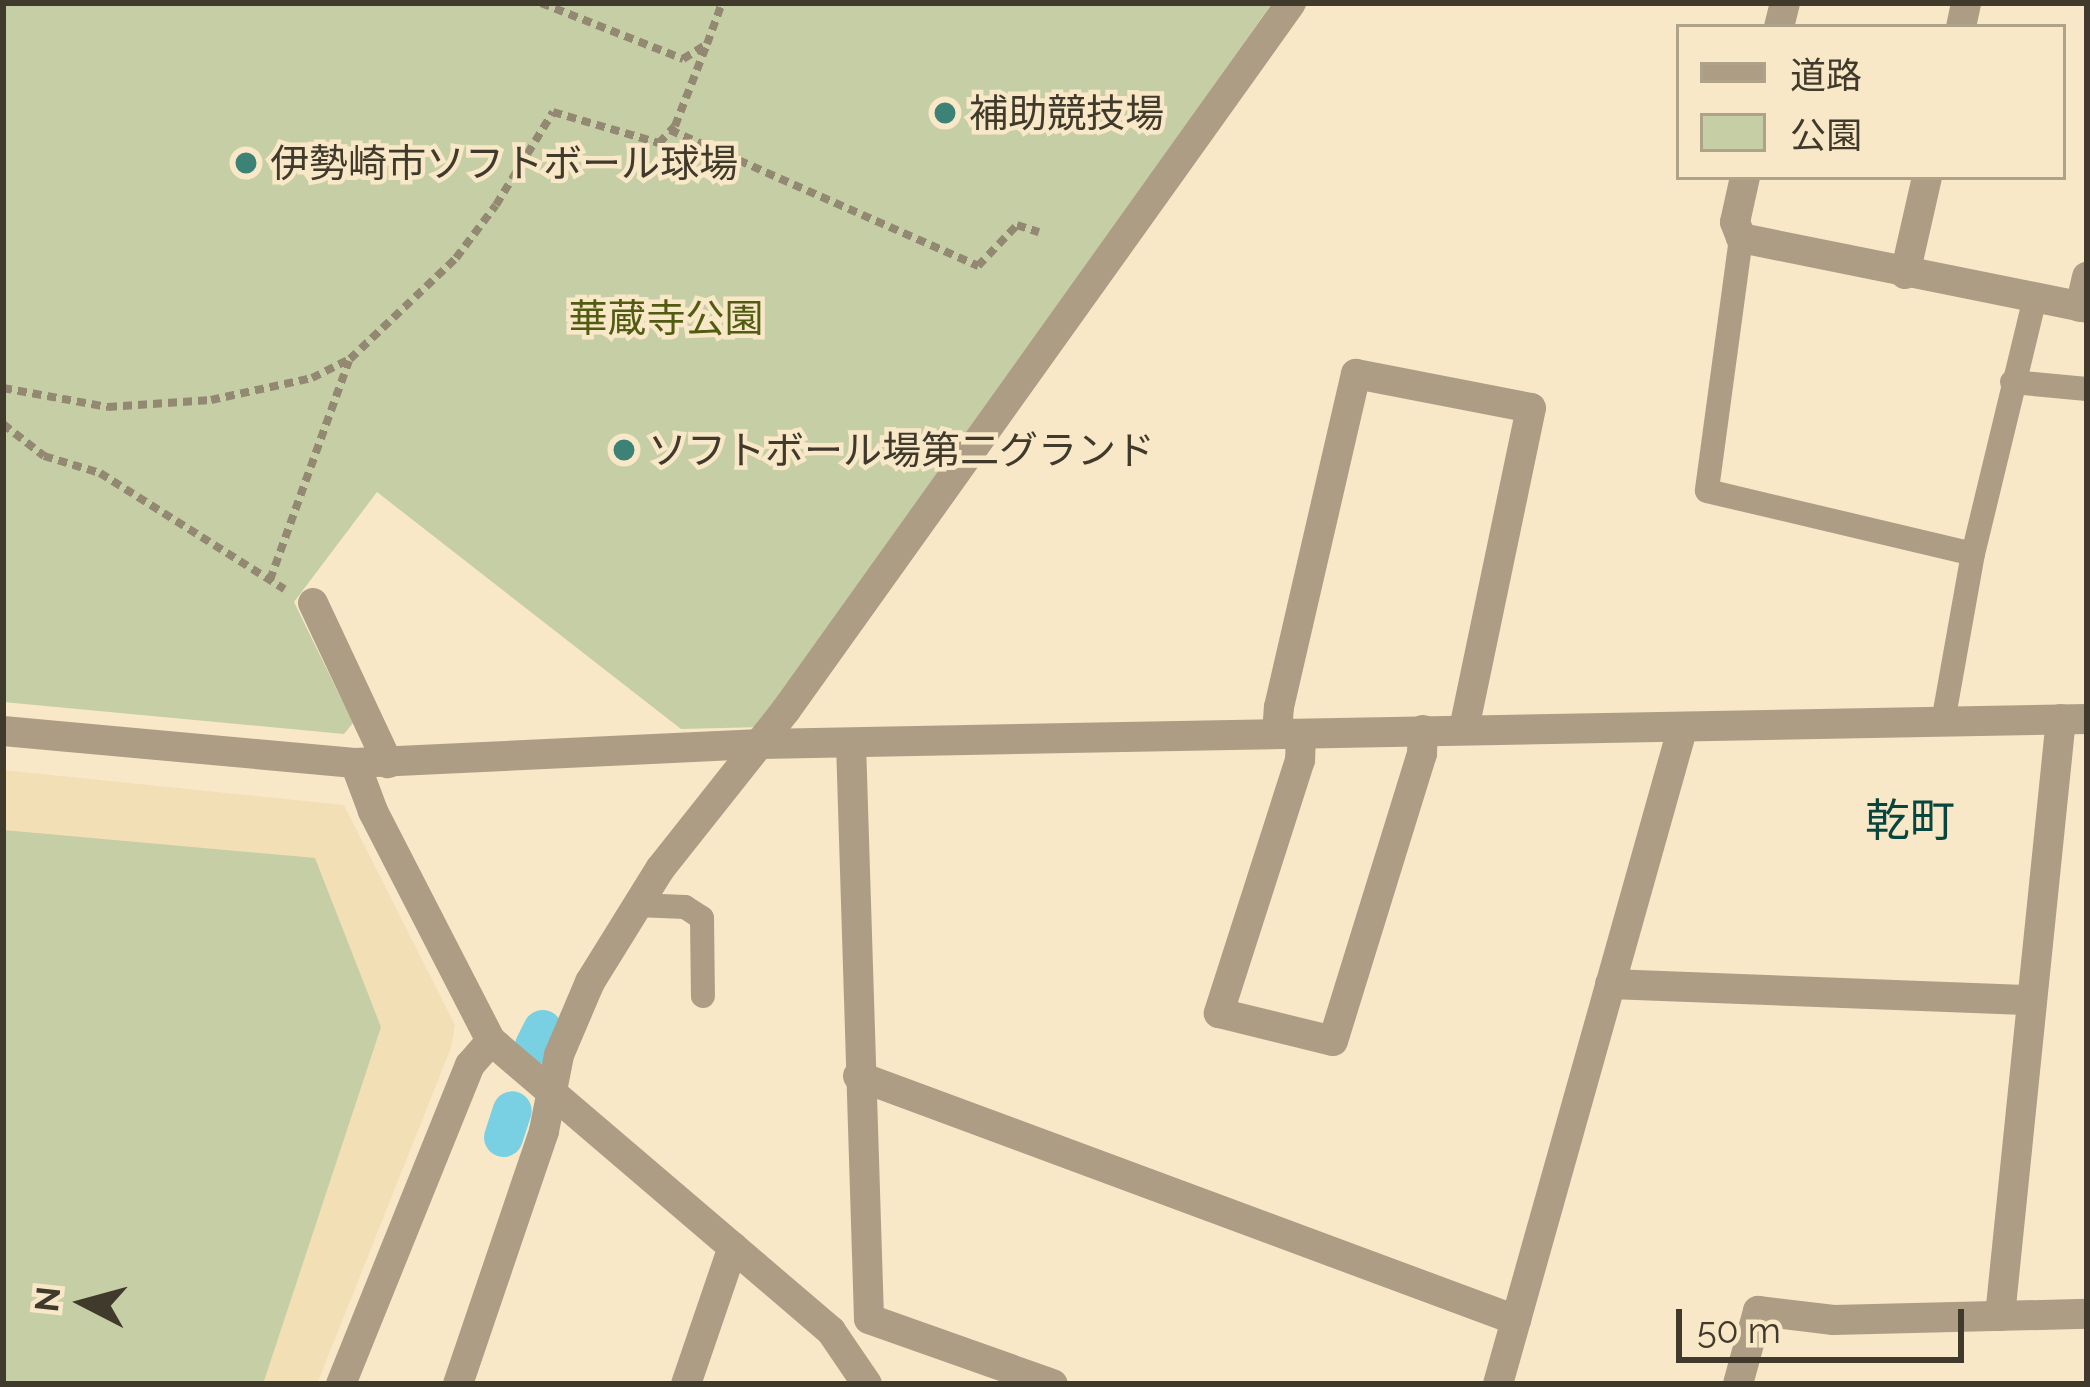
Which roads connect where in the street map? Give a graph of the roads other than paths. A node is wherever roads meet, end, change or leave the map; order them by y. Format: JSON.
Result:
{"nodes":[{"id":1,"x":1291,"y":3,"type":"edge"},
{"id":2,"x":1744,"y":180,"type":"edge"},
{"id":3,"x":1926,"y":180,"type":"edge"},
{"id":4,"x":1741,"y":238,"type":"junction"},
{"id":5,"x":1905,"y":274,"type":"junction"},
{"id":6,"x":2085,"y":297,"type":"edge"},
{"id":7,"x":2035,"y":298,"type":"junction"},
{"id":8,"x":2012,"y":382,"type":"junction"},
{"id":9,"x":2087,"y":389,"type":"edge"},
{"id":10,"x":1973,"y":554,"type":"junction"},
{"id":11,"x":313,"y":603,"type":"road end"},
{"id":12,"x":2074,"y":719,"type":"edge"},
{"id":13,"x":1942,"y":722,"type":"junction"},
{"id":14,"x":1464,"y":728,"type":"junction"},
{"id":15,"x":1423,"y":730,"type":"junction"},
{"id":16,"x":1682,"y":730,"type":"junction"},
{"id":17,"x":3,"y":731,"type":"edge"},
{"id":18,"x":1289,"y":734,"type":"junction"},
{"id":19,"x":851,"y":743,"type":"junction"},
{"id":20,"x":756,"y":745,"type":"junction"},
{"id":21,"x":355,"y":763,"type":"junction"},
{"id":22,"x":388,"y":763,"type":"junction"},
{"id":23,"x":636,"y":905,"type":"junction"},
{"id":24,"x":1610,"y":985,"type":"junction"},
{"id":25,"x":703,"y":996,"type":"dead end"},
{"id":26,"x":2032,"y":1000,"type":"junction"},
{"id":27,"x":491,"y":1041,"type":"junction"},
{"id":28,"x":858,"y":1076,"type":"junction"},
{"id":29,"x":550,"y":1096,"type":"junction"},
{"id":30,"x":733,"y":1247,"type":"junction"},
{"id":31,"x":2087,"y":1314,"type":"edge"},
{"id":32,"x":2000,"y":1316,"type":"junction"},
{"id":33,"x":1516,"y":1320,"type":"junction"},
{"id":34,"x":341,"y":1384,"type":"edge"},
{"id":35,"x":458,"y":1384,"type":"edge"},
{"id":36,"x":686,"y":1384,"type":"edge"},
{"id":37,"x":867,"y":1384,"type":"edge"},
{"id":38,"x":1053,"y":1384,"type":"edge"},
{"id":39,"x":1498,"y":1384,"type":"edge"},
{"id":40,"x":1738,"y":1384,"type":"edge"}],
"edges":[{"from":1,"to":20,"type":"street"},
{"from":2,"to":4,"type":"street"},
{"from":3,"to":5,"type":"street"},
{"from":4,"to":5,"type":"street"},
{"from":4,"to":10,"type":"lane"},
{"from":5,"to":7,"type":"street"},
{"from":6,"to":7,"type":"street"},
{"from":7,"to":8,"type":"lane"},
{"from":8,"to":9,"type":"lane"},
{"from":8,"to":10,"type":"lane"},
{"from":10,"to":13,"type":"lane"},
{"from":11,"to":22,"type":"street"},
{"from":12,"to":13,"type":"street"},
{"from":12,"to":26,"type":"street"},
{"from":13,"to":16,"type":"street"},
{"from":14,"to":15,"type":"street"},
{"from":14,"to":16,"type":"street"},
{"from":14,"to":18,"type":"street"},
{"from":15,"to":18,"type":"street"},
{"from":15,"to":18,"type":"street"},
{"from":16,"to":24,"type":"street"},
{"from":17,"to":21,"type":"street"},
{"from":18,"to":19,"type":"street"},
{"from":19,"to":20,"type":"street"},
{"from":19,"to":28,"type":"street"},
{"from":20,"to":22,"type":"street"},
{"from":20,"to":23,"type":"street"},
{"from":21,"to":22,"type":"street"},
{"from":21,"to":27,"type":"street"},
{"from":23,"to":25,"type":"lane"},
{"from":23,"to":29,"type":"street"},
{"from":24,"to":26,"type":"street"},
{"from":24,"to":33,"type":"street"},
{"from":26,"to":32,"type":"street"},
{"from":27,"to":29,"type":"street"},
{"from":27,"to":34,"type":"street"},
{"from":28,"to":33,"type":"street"},
{"from":28,"to":38,"type":"street"},
{"from":29,"to":30,"type":"street"},
{"from":29,"to":35,"type":"street"},
{"from":30,"to":36,"type":"street"},
{"from":30,"to":37,"type":"street"},
{"from":31,"to":32,"type":"street"},
{"from":32,"to":40,"type":"street"},
{"from":33,"to":39,"type":"street"}]}
